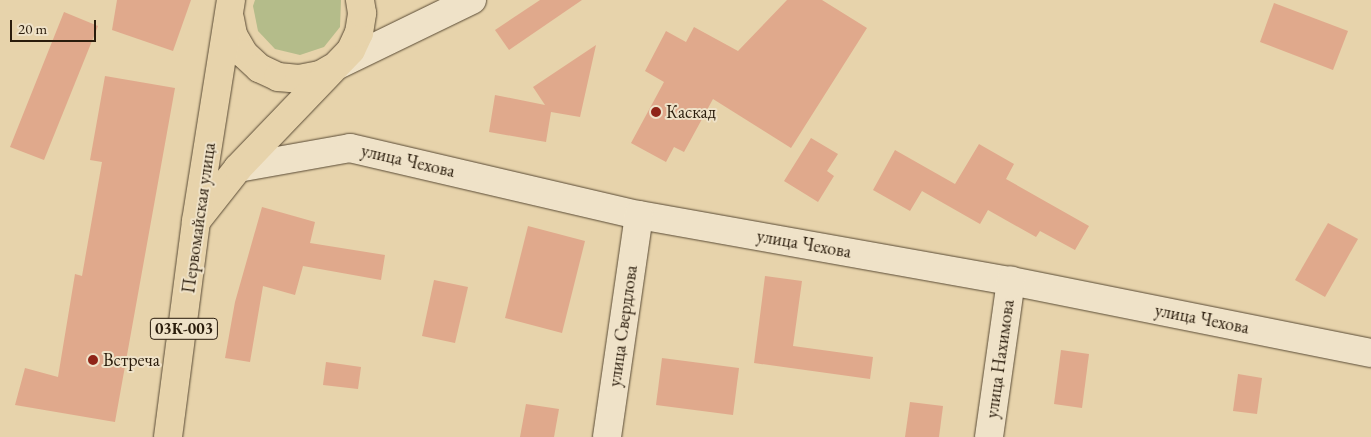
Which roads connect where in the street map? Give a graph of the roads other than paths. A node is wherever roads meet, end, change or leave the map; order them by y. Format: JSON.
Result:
{"nodes":[{"id":1,"x":360,"y":0,"type":"edge"},
{"id":2,"x":472,"y":0,"type":"edge"},
{"id":3,"x":230,"y":7,"type":"edge"},
{"id":4,"x":338,"y":65,"type":"junction"},
{"id":5,"x":238,"y":168,"type":"junction"},
{"id":6,"x":639,"y":215,"type":"junction"},
{"id":7,"x":196,"y":221,"type":"junction"},
{"id":8,"x":1011,"y":281,"type":"junction"},
{"id":9,"x":1371,"y":353,"type":"edge"},
{"id":10,"x":168,"y":437,"type":"edge"},
{"id":11,"x":607,"y":437,"type":"edge"},
{"id":12,"x":988,"y":437,"type":"edge"}],
"edges":[{"from":1,"to":4,"type":"main road"},
{"from":2,"to":4,"type":"street"},
{"from":3,"to":4,"type":"main road"},
{"from":3,"to":7,"type":"main road","name":"Первомайская улица","number":"03К-003"},
{"from":4,"to":5,"type":"main road"},
{"from":5,"to":6,"type":"street","name":"улица Чехова"},
{"from":5,"to":7,"type":"main road"},
{"from":6,"to":8,"type":"street","name":"улица Чехова"},
{"from":6,"to":11,"type":"street","name":"улица Свердлова"},
{"from":7,"to":10,"type":"main road","name":"Первомайская улица","number":"03К-003"},
{"from":8,"to":9,"type":"street","name":"улица Чехова"},
{"from":8,"to":12,"type":"street","name":"улица Нахимова"}]}
